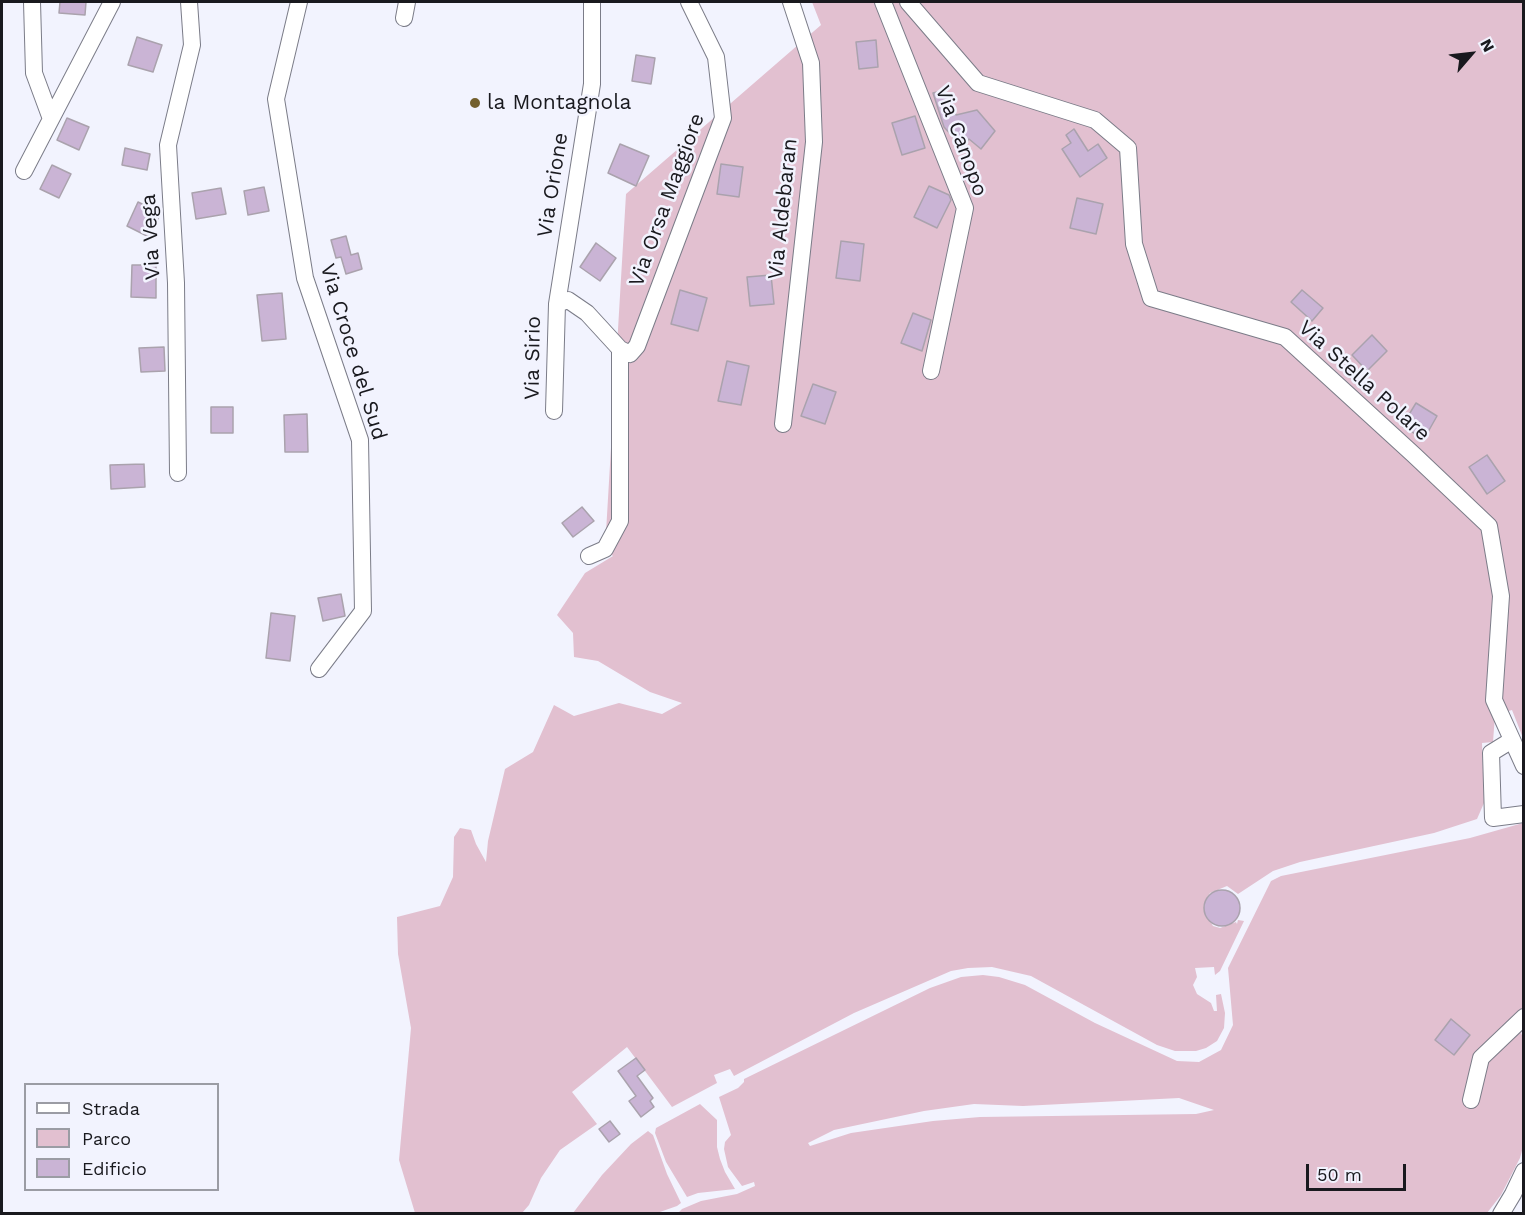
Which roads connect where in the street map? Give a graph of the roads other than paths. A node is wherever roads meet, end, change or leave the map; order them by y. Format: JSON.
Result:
{"nodes":[{"id":1,"x":32,"y":2,"type":"edge"},
{"id":2,"x":112,"y":2,"type":"edge"},
{"id":3,"x":189,"y":2,"type":"edge"},
{"id":4,"x":299,"y":2,"type":"edge"},
{"id":5,"x":592,"y":2,"type":"edge"},
{"id":6,"x":689,"y":2,"type":"edge"},
{"id":7,"x":791,"y":2,"type":"edge"},
{"id":8,"x":883,"y":2,"type":"edge"},
{"id":9,"x":908,"y":2,"type":"edge"},
{"id":10,"x":51,"y":119,"type":"junction"},
{"id":11,"x":24,"y":171,"type":"dead end"},
{"id":12,"x":557,"y":304,"type":"junction"},
{"id":13,"x":620,"y":349,"type":"junction"},
{"id":14,"x":931,"y":371,"type":"dead end"},
{"id":15,"x":554,"y":411,"type":"dead end"},
{"id":16,"x":783,"y":424,"type":"dead end"},
{"id":17,"x":178,"y":473,"type":"dead end"},
{"id":18,"x":589,"y":556,"type":"dead end"},
{"id":19,"x":319,"y":669,"type":"dead end"},
{"id":20,"x":1512,"y":740,"type":"junction"},
{"id":21,"x":1524,"y":766,"type":"edge"},
{"id":22,"x":1524,"y":813,"type":"edge"},
{"id":23,"x":1524,"y":1017,"type":"edge"},
{"id":24,"x":1471,"y":1100,"type":"dead end"},
{"id":25,"x":1524,"y":1171,"type":"edge"},
{"id":26,"x":1500,"y":1214,"type":"edge"}],
"edges":[{"from":1,"to":10,"type":"street"},
{"from":2,"to":10,"type":"street"},
{"from":3,"to":17,"type":"street","name":"Via Vega"},
{"from":4,"to":19,"type":"street","name":"Via Croce del Sud"},
{"from":5,"to":12,"type":"street","name":"Via Orione"},
{"from":6,"to":13,"type":"street","name":"Via Orsa Maggiore"},
{"from":7,"to":16,"type":"street","name":"Via Aldebaran"},
{"from":8,"to":14,"type":"street","name":"Via Canopo"},
{"from":9,"to":20,"type":"street","name":"Via Stella Polare"},
{"from":10,"to":11,"type":"street"},
{"from":12,"to":13,"type":"street","name":"Via Sirio"},
{"from":12,"to":15,"type":"street","name":"Via Sirio"},
{"from":13,"to":18,"type":"street"},
{"from":20,"to":21,"type":"street","name":"Via Stella Polare"},
{"from":20,"to":22,"type":"street"},
{"from":23,"to":24,"type":"street"},
{"from":25,"to":26,"type":"street"}]}
